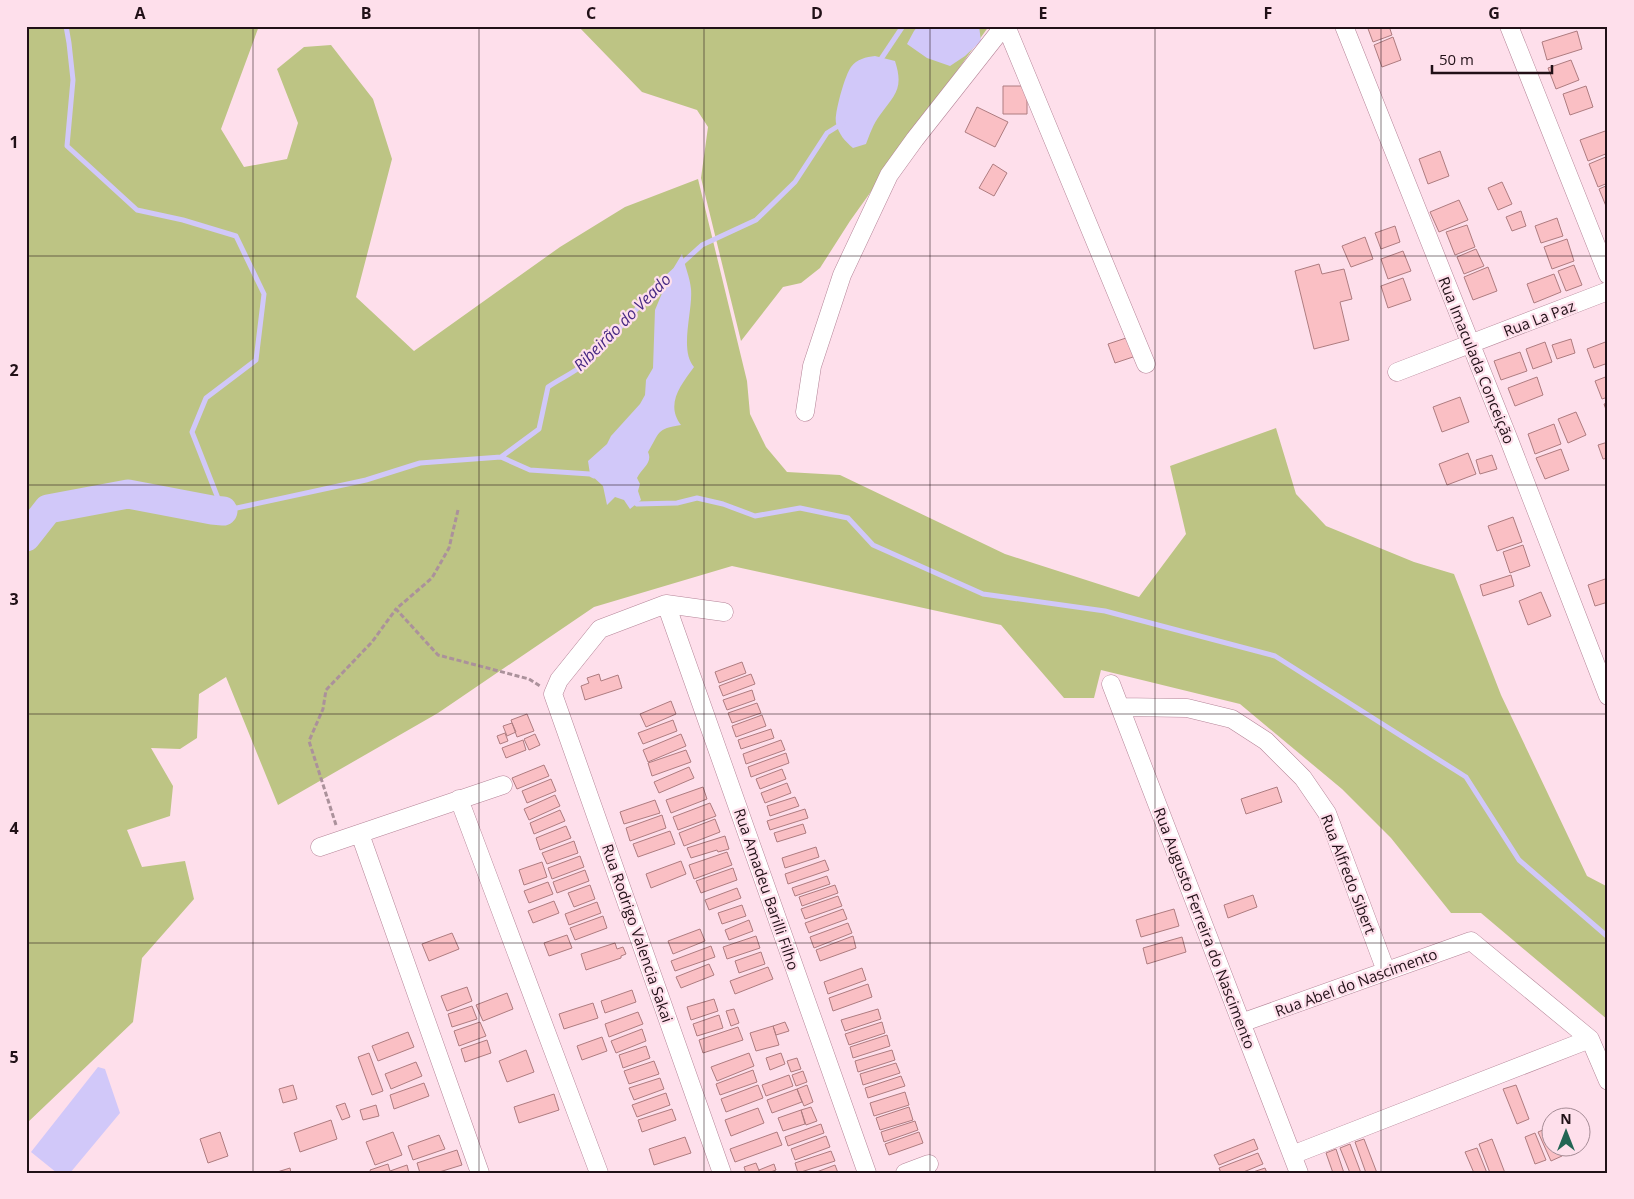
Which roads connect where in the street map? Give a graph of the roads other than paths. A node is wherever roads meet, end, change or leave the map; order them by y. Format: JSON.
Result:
{"nodes":[{"id":1,"x":1005,"y":26,"type":"edge"},
{"id":2,"x":1344,"y":26,"type":"edge"},
{"id":3,"x":1509,"y":26,"type":"edge"},
{"id":4,"x":1608,"y":275,"type":"edge"},
{"id":5,"x":1608,"y":291,"type":"edge"},
{"id":6,"x":1471,"y":345,"type":"junction"},
{"id":7,"x":1146,"y":364,"type":"dead end"},
{"id":8,"x":1397,"y":372,"type":"dead end"},
{"id":9,"x":805,"y":412,"type":"dead end"},
{"id":10,"x":666,"y":604,"type":"junction"},
{"id":11,"x":724,"y":612,"type":"dead end"},
{"id":12,"x":1111,"y":684,"type":"dead end"},
{"id":13,"x":1608,"y":696,"type":"edge"},
{"id":14,"x":1120,"y":707,"type":"junction"},
{"id":15,"x":503,"y":784,"type":"dead end"},
{"id":16,"x":459,"y":799,"type":"junction"},
{"id":17,"x":360,"y":834,"type":"junction"},
{"id":18,"x":320,"y":847,"type":"dead end"},
{"id":19,"x":1386,"y":971,"type":"junction"},
{"id":20,"x":1242,"y":1024,"type":"junction"},
{"id":21,"x":1590,"y":1039,"type":"junction"},
{"id":22,"x":1608,"y":1081,"type":"edge"},
{"id":23,"x":1292,"y":1154,"type":"junction"},
{"id":24,"x":929,"y":1164,"type":"dead end"},
{"id":25,"x":480,"y":1173,"type":"edge"},
{"id":26,"x":599,"y":1173,"type":"edge"},
{"id":27,"x":722,"y":1173,"type":"edge"},
{"id":28,"x":868,"y":1173,"type":"edge"},
{"id":29,"x":905,"y":1173,"type":"edge"},
{"id":30,"x":1299,"y":1173,"type":"edge"}],
"edges":[{"from":1,"to":7,"type":"street"},
{"from":1,"to":9,"type":"street"},
{"from":2,"to":6,"type":"street","name":"Rua Imaculada Conceição"},
{"from":3,"to":4,"type":"street"},
{"from":5,"to":6,"type":"street","name":"Rua La Paz"},
{"from":6,"to":8,"type":"street","name":"Rua La Paz"},
{"from":6,"to":13,"type":"street","name":"Rua Imaculada Conceição"},
{"from":10,"to":11,"type":"street"},
{"from":10,"to":27,"type":"street","name":"Rua Rodrigo Valencia Sakai"},
{"from":10,"to":28,"type":"street","name":"Rua Amadeu Barilli Filho"},
{"from":12,"to":14,"type":"street","name":"Rua Augusto Ferreira do Nascimento"},
{"from":14,"to":19,"type":"street","name":"Rua Alfredo Sibert"},
{"from":14,"to":20,"type":"street","name":"Rua Augusto Ferreira do Nascimento"},
{"from":15,"to":16,"type":"street"},
{"from":16,"to":17,"type":"street"},
{"from":16,"to":26,"type":"street"},
{"from":17,"to":18,"type":"street"},
{"from":17,"to":25,"type":"street"},
{"from":19,"to":20,"type":"street","name":"Rua Abel do Nascimento"},
{"from":19,"to":21,"type":"street","name":"Rua Abel do Nascimento"},
{"from":20,"to":23,"type":"street","name":"Rua Augusto Ferreira do Nascimento"},
{"from":21,"to":22,"type":"street"},
{"from":21,"to":23,"type":"street"},
{"from":23,"to":30,"type":"street","name":"Rua Augusto Ferreira do Nascimento"},
{"from":24,"to":29,"type":"street"}]}
